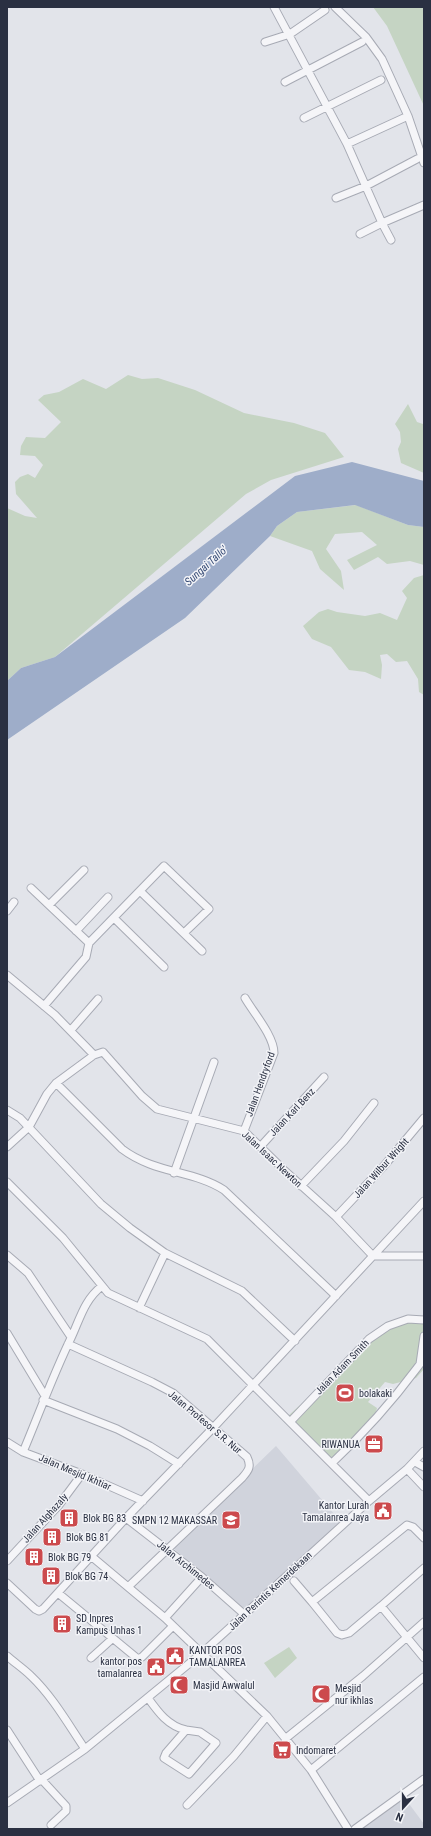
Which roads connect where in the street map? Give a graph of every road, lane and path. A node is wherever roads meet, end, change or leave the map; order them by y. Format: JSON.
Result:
{"nodes":[{"id":1,"x":274,"y":7,"type":"edge"},
{"id":2,"x":335,"y":7,"type":"edge"},
{"id":3,"x":325,"y":10,"type":"dead end"},
{"id":4,"x":290,"y":34,"type":"junction"},
{"id":5,"x":265,"y":42,"type":"dead end"},
{"id":6,"x":362,"y":42,"type":"dead end"},
{"id":7,"x":307,"y":69,"type":"junction"},
{"id":8,"x":381,"y":80,"type":"dead end"},
{"id":9,"x":285,"y":82,"type":"dead end"},
{"id":10,"x":326,"y":107,"type":"junction"},
{"id":11,"x":408,"y":116,"type":"junction"},
{"id":12,"x":304,"y":118,"type":"dead end"},
{"id":13,"x":347,"y":144,"type":"junction"},
{"id":14,"x":417,"y":159,"type":"dead end"},
{"id":15,"x":424,"y":163,"type":"edge"},
{"id":16,"x":366,"y":186,"type":"junction"},
{"id":17,"x":336,"y":198,"type":"dead end"},
{"id":18,"x":424,"y":205,"type":"edge"},
{"id":19,"x":382,"y":223,"type":"junction"},
{"id":20,"x":360,"y":234,"type":"dead end"},
{"id":21,"x":391,"y":240,"type":"dead end"},
{"id":22,"x":84,"y":870,"type":"dead end"},
{"id":23,"x":31,"y":888,"type":"dead end"},
{"id":24,"x":140,"y":891,"type":"junction"},
{"id":25,"x":108,"y":897,"type":"dead end"},
{"id":26,"x":14,"y":902,"type":"dead end"},
{"id":27,"x":49,"y":905,"type":"junction"},
{"id":28,"x":7,"y":911,"type":"edge"},
{"id":29,"x":114,"y":918,"type":"junction"},
{"id":30,"x":76,"y":931,"type":"junction"},
{"id":31,"x":184,"y":933,"type":"junction"},
{"id":32,"x":89,"y":943,"type":"junction"},
{"id":33,"x":202,"y":951,"type":"dead end"},
{"id":34,"x":164,"y":967,"type":"dead end"},
{"id":35,"x":7,"y":975,"type":"edge"},
{"id":36,"x":245,"y":998,"type":"dead end"},
{"id":37,"x":98,"y":999,"type":"dead end"},
{"id":38,"x":44,"y":1006,"type":"junction"},
{"id":39,"x":71,"y":1030,"type":"junction"},
{"id":40,"x":97,"y":1054,"type":"junction"},
{"id":41,"x":214,"y":1062,"type":"dead end"},
{"id":42,"x":324,"y":1078,"type":"dead end"},
{"id":43,"x":56,"y":1083,"type":"junction"},
{"id":44,"x":374,"y":1103,"type":"dead end"},
{"id":45,"x":7,"y":1110,"type":"edge"},
{"id":46,"x":424,"y":1118,"type":"edge"},
{"id":47,"x":193,"y":1119,"type":"junction"},
{"id":48,"x":29,"y":1127,"type":"junction"},
{"id":49,"x":244,"y":1130,"type":"junction"},
{"id":50,"x":7,"y":1146,"type":"edge"},
{"id":51,"x":260,"y":1147,"type":"junction"},
{"id":52,"x":174,"y":1173,"type":"junction"},
{"id":53,"x":7,"y":1182,"type":"edge"},
{"id":54,"x":301,"y":1186,"type":"junction"},
{"id":55,"x":424,"y":1201,"type":"edge"},
{"id":56,"x":336,"y":1217,"type":"junction"},
{"id":57,"x":165,"y":1253,"type":"junction"},
{"id":58,"x":7,"y":1254,"type":"edge"},
{"id":59,"x":373,"y":1256,"type":"junction"},
{"id":60,"x":424,"y":1256,"type":"edge"},
{"id":61,"x":102,"y":1286,"type":"junction"},
{"id":62,"x":336,"y":1296,"type":"junction"},
{"id":63,"x":139,"y":1308,"type":"junction"},
{"id":64,"x":424,"y":1320,"type":"edge"},
{"id":65,"x":7,"y":1333,"type":"edge"},
{"id":66,"x":424,"y":1336,"type":"edge"},
{"id":67,"x":69,"y":1341,"type":"junction"},
{"id":68,"x":294,"y":1341,"type":"junction"},
{"id":69,"x":422,"y":1365,"type":"edge"},
{"id":70,"x":253,"y":1386,"type":"junction"},
{"id":71,"x":44,"y":1398,"type":"junction"},
{"id":72,"x":290,"y":1422,"type":"junction"},
{"id":73,"x":213,"y":1428,"type":"junction"},
{"id":74,"x":7,"y":1442,"type":"edge"},
{"id":75,"x":424,"y":1451,"type":"edge"},
{"id":76,"x":23,"y":1452,"type":"junction"},
{"id":77,"x":415,"y":1462,"type":"junction"},
{"id":78,"x":179,"y":1464,"type":"junction"},
{"id":79,"x":332,"y":1464,"type":"junction"},
{"id":80,"x":424,"y":1467,"type":"edge"},
{"id":81,"x":408,"y":1469,"type":"junction"},
{"id":82,"x":82,"y":1474,"type":"junction"},
{"id":83,"x":424,"y":1486,"type":"edge"},
{"id":84,"x":143,"y":1501,"type":"junction"},
{"id":85,"x":369,"y":1501,"type":"junction"},
{"id":86,"x":126,"y":1518,"type":"junction"},
{"id":87,"x":424,"y":1538,"type":"edge"},
{"id":88,"x":167,"y":1548,"type":"junction"},
{"id":89,"x":91,"y":1556,"type":"junction"},
{"id":90,"x":7,"y":1561,"type":"edge"},
{"id":91,"x":424,"y":1568,"type":"edge"},
{"id":92,"x":202,"y":1577,"type":"junction"},
{"id":93,"x":294,"y":1581,"type":"dead end"},
{"id":94,"x":7,"y":1583,"type":"edge"},
{"id":95,"x":128,"y":1588,"type":"junction"},
{"id":96,"x":58,"y":1593,"type":"junction"},
{"id":97,"x":312,"y":1602,"type":"junction"},
{"id":98,"x":381,"y":1606,"type":"junction"},
{"id":99,"x":245,"y":1615,"type":"junction"},
{"id":100,"x":165,"y":1618,"type":"junction"},
{"id":101,"x":424,"y":1622,"type":"edge"},
{"id":102,"x":173,"y":1626,"type":"junction"},
{"id":103,"x":406,"y":1637,"type":"junction"},
{"id":104,"x":112,"y":1639,"type":"junction"},
{"id":105,"x":202,"y":1653,"type":"junction"},
{"id":106,"x":7,"y":1656,"type":"edge"},
{"id":107,"x":91,"y":1658,"type":"dead end"},
{"id":108,"x":424,"y":1658,"type":"edge"},
{"id":109,"x":424,"y":1677,"type":"edge"},
{"id":110,"x":148,"y":1698,"type":"junction"},
{"id":111,"x":267,"y":1716,"type":"junction"},
{"id":112,"x":7,"y":1730,"type":"edge"},
{"id":113,"x":186,"y":1730,"type":"junction"},
{"id":114,"x":285,"y":1739,"type":"junction"},
{"id":115,"x":84,"y":1749,"type":"junction"},
{"id":116,"x":310,"y":1770,"type":"junction"},
{"id":117,"x":424,"y":1779,"type":"edge"},
{"id":118,"x":41,"y":1780,"type":"junction"},
{"id":119,"x":7,"y":1803,"type":"edge"},
{"id":120,"x":187,"y":1805,"type":"dead end"},
{"id":121,"x":51,"y":1825,"type":"dead end"},
{"id":122,"x":348,"y":1829,"type":"edge"},
{"id":123,"x":355,"y":1829,"type":"edge"}],
"edges":[{"from":1,"to":4,"type":"street"},
{"from":2,"to":11,"type":"street"},
{"from":3,"to":4,"type":"street"},
{"from":4,"to":5,"type":"street"},
{"from":4,"to":7,"type":"street"},
{"from":6,"to":7,"type":"street"},
{"from":7,"to":9,"type":"street"},
{"from":7,"to":10,"type":"street"},
{"from":8,"to":10,"type":"street"},
{"from":10,"to":12,"type":"street"},
{"from":10,"to":13,"type":"street"},
{"from":11,"to":13,"type":"street"},
{"from":11,"to":15,"type":"street"},
{"from":13,"to":16,"type":"street"},
{"from":14,"to":16,"type":"street"},
{"from":16,"to":17,"type":"street"},
{"from":16,"to":19,"type":"street"},
{"from":18,"to":19,"type":"street"},
{"from":19,"to":20,"type":"street"},
{"from":19,"to":21,"type":"street"},
{"from":22,"to":27,"type":"street"},
{"from":23,"to":27,"type":"street"},
{"from":24,"to":29,"type":"street"},
{"from":24,"to":31,"type":"street"},
{"from":24,"to":31,"type":"street"},
{"from":25,"to":30,"type":"street"},
{"from":26,"to":28,"type":"street"},
{"from":27,"to":30,"type":"street"},
{"from":29,"to":32,"type":"street"},
{"from":29,"to":34,"type":"street"},
{"from":30,"to":32,"type":"street"},
{"from":31,"to":33,"type":"street"},
{"from":32,"to":38,"type":"street"},
{"from":35,"to":38,"type":"street","name":"Jalan Isaac Newton"},
{"from":36,"to":49,"type":"street","name":"Jalan Hendryford"},
{"from":37,"to":39,"type":"street"},
{"from":38,"to":39,"type":"street","name":"Jalan Isaac Newton"},
{"from":39,"to":40,"type":"street","name":"Jalan Isaac Newton"},
{"from":40,"to":43,"type":"street"},
{"from":40,"to":47,"type":"street","name":"Jalan Isaac Newton"},
{"from":41,"to":47,"type":"street"},
{"from":42,"to":51,"type":"street","name":"Jalan Karl Benz"},
{"from":43,"to":48,"type":"street"},
{"from":43,"to":52,"type":"street"},
{"from":44,"to":54,"type":"street"},
{"from":45,"to":48,"type":"street"},
{"from":46,"to":56,"type":"street","name":"Jalan Wilbur Wright"},
{"from":47,"to":49,"type":"street","name":"Jalan Isaac Newton"},
{"from":47,"to":52,"type":"street"},
{"from":48,"to":50,"type":"street"},
{"from":48,"to":57,"type":"street"},
{"from":49,"to":51,"type":"street","name":"Jalan Isaac Newton"},
{"from":51,"to":54,"type":"street","name":"Jalan Isaac Newton"},
{"from":52,"to":62,"type":"street"},
{"from":53,"to":61,"type":"street"},
{"from":54,"to":56,"type":"street","name":"Jalan Isaac Newton"},
{"from":55,"to":59,"type":"street"},
{"from":56,"to":59,"type":"street","name":"Jalan Isaac Newton"},
{"from":57,"to":63,"type":"street"},
{"from":57,"to":68,"type":"street"},
{"from":58,"to":67,"type":"street"},
{"from":59,"to":60,"type":"street"},
{"from":59,"to":62,"type":"street"},
{"from":61,"to":63,"type":"street"},
{"from":61,"to":67,"type":"street"},
{"from":62,"to":68,"type":"street"},
{"from":63,"to":70,"type":"street"},
{"from":64,"to":72,"type":"street","name":"Jalan Adam Smith"},
{"from":65,"to":71,"type":"street"},
{"from":66,"to":69,"type":"street"},
{"from":67,"to":71,"type":"street"},
{"from":67,"to":73,"type":"street","name":"Jalan Profesor S.R. Nur"},
{"from":68,"to":70,"type":"street"},
{"from":69,"to":79,"type":"street"},
{"from":70,"to":72,"type":"street"},
{"from":70,"to":73,"type":"street"},
{"from":71,"to":76,"type":"street"},
{"from":71,"to":78,"type":"street"},
{"from":72,"to":79,"type":"street"},
{"from":73,"to":78,"type":"street"},
{"from":73,"to":88,"type":"street","name":"Jalan Profesor S.R. Nur"},
{"from":74,"to":76,"type":"street","name":"Jalan Mesjid Ikhtiar"},
{"from":75,"to":77,"type":"street","name":"Jalan Perintis Kemerdekaan"},
{"from":76,"to":82,"type":"street","name":"Jalan Mesjid Ikhtiar"},
{"from":77,"to":80,"type":"street"},
{"from":77,"to":81,"type":"street","name":"Jalan Perintis Kemerdekaan"},
{"from":78,"to":84,"type":"street"},
{"from":79,"to":85,"type":"street"},
{"from":81,"to":83,"type":"street"},
{"from":81,"to":85,"type":"street","name":"Jalan Perintis Kemerdekaan"},
{"from":82,"to":84,"type":"street","name":"Jalan Mesjid Ikhtiar"},
{"from":82,"to":90,"type":"street","name":"Jalan Alghazaly"},
{"from":84,"to":86,"type":"street"},
{"from":85,"to":99,"type":"street","name":"Jalan Perintis Kemerdekaan"},
{"from":86,"to":88,"type":"street","name":"Jalan Archimedes"},
{"from":86,"to":89,"type":"street"},
{"from":87,"to":97,"type":"street"},
{"from":88,"to":92,"type":"street","name":"Jalan Archimedes"},
{"from":88,"to":95,"type":"street"},
{"from":89,"to":95,"type":"street"},
{"from":89,"to":96,"type":"street"},
{"from":91,"to":98,"type":"street"},
{"from":92,"to":99,"type":"street","name":"Jalan Archimedes"},
{"from":92,"to":100,"type":"street"},
{"from":93,"to":97,"type":"street"},
{"from":94,"to":96,"type":"street"},
{"from":95,"to":100,"type":"street"},
{"from":96,"to":104,"type":"street"},
{"from":97,"to":98,"type":"street"},
{"from":98,"to":103,"type":"street"},
{"from":99,"to":105,"type":"street","name":"Jalan Perintis Kemerdekaan"},
{"from":100,"to":102,"type":"street"},
{"from":101,"to":103,"type":"street"},
{"from":102,"to":104,"type":"street"},
{"from":102,"to":105,"type":"street"},
{"from":103,"to":108,"type":"street"},
{"from":103,"to":114,"type":"street"},
{"from":104,"to":107,"type":"street"},
{"from":105,"to":110,"type":"street","name":"Jalan Perintis Kemerdekaan"},
{"from":105,"to":111,"type":"street"},
{"from":106,"to":115,"type":"street"},
{"from":109,"to":116,"type":"street"},
{"from":110,"to":113,"type":"street"},
{"from":110,"to":115,"type":"street","name":"Jalan Perintis Kemerdekaan"},
{"from":111,"to":114,"type":"street"},
{"from":111,"to":120,"type":"street"},
{"from":112,"to":118,"type":"street"},
{"from":113,"to":113,"type":"street"},
{"from":114,"to":116,"type":"street"},
{"from":115,"to":118,"type":"street","name":"Jalan Perintis Kemerdekaan"},
{"from":116,"to":122,"type":"street"},
{"from":117,"to":123,"type":"street"},
{"from":118,"to":119,"type":"street","name":"Jalan Perintis Kemerdekaan"},
{"from":118,"to":121,"type":"street"}]}
